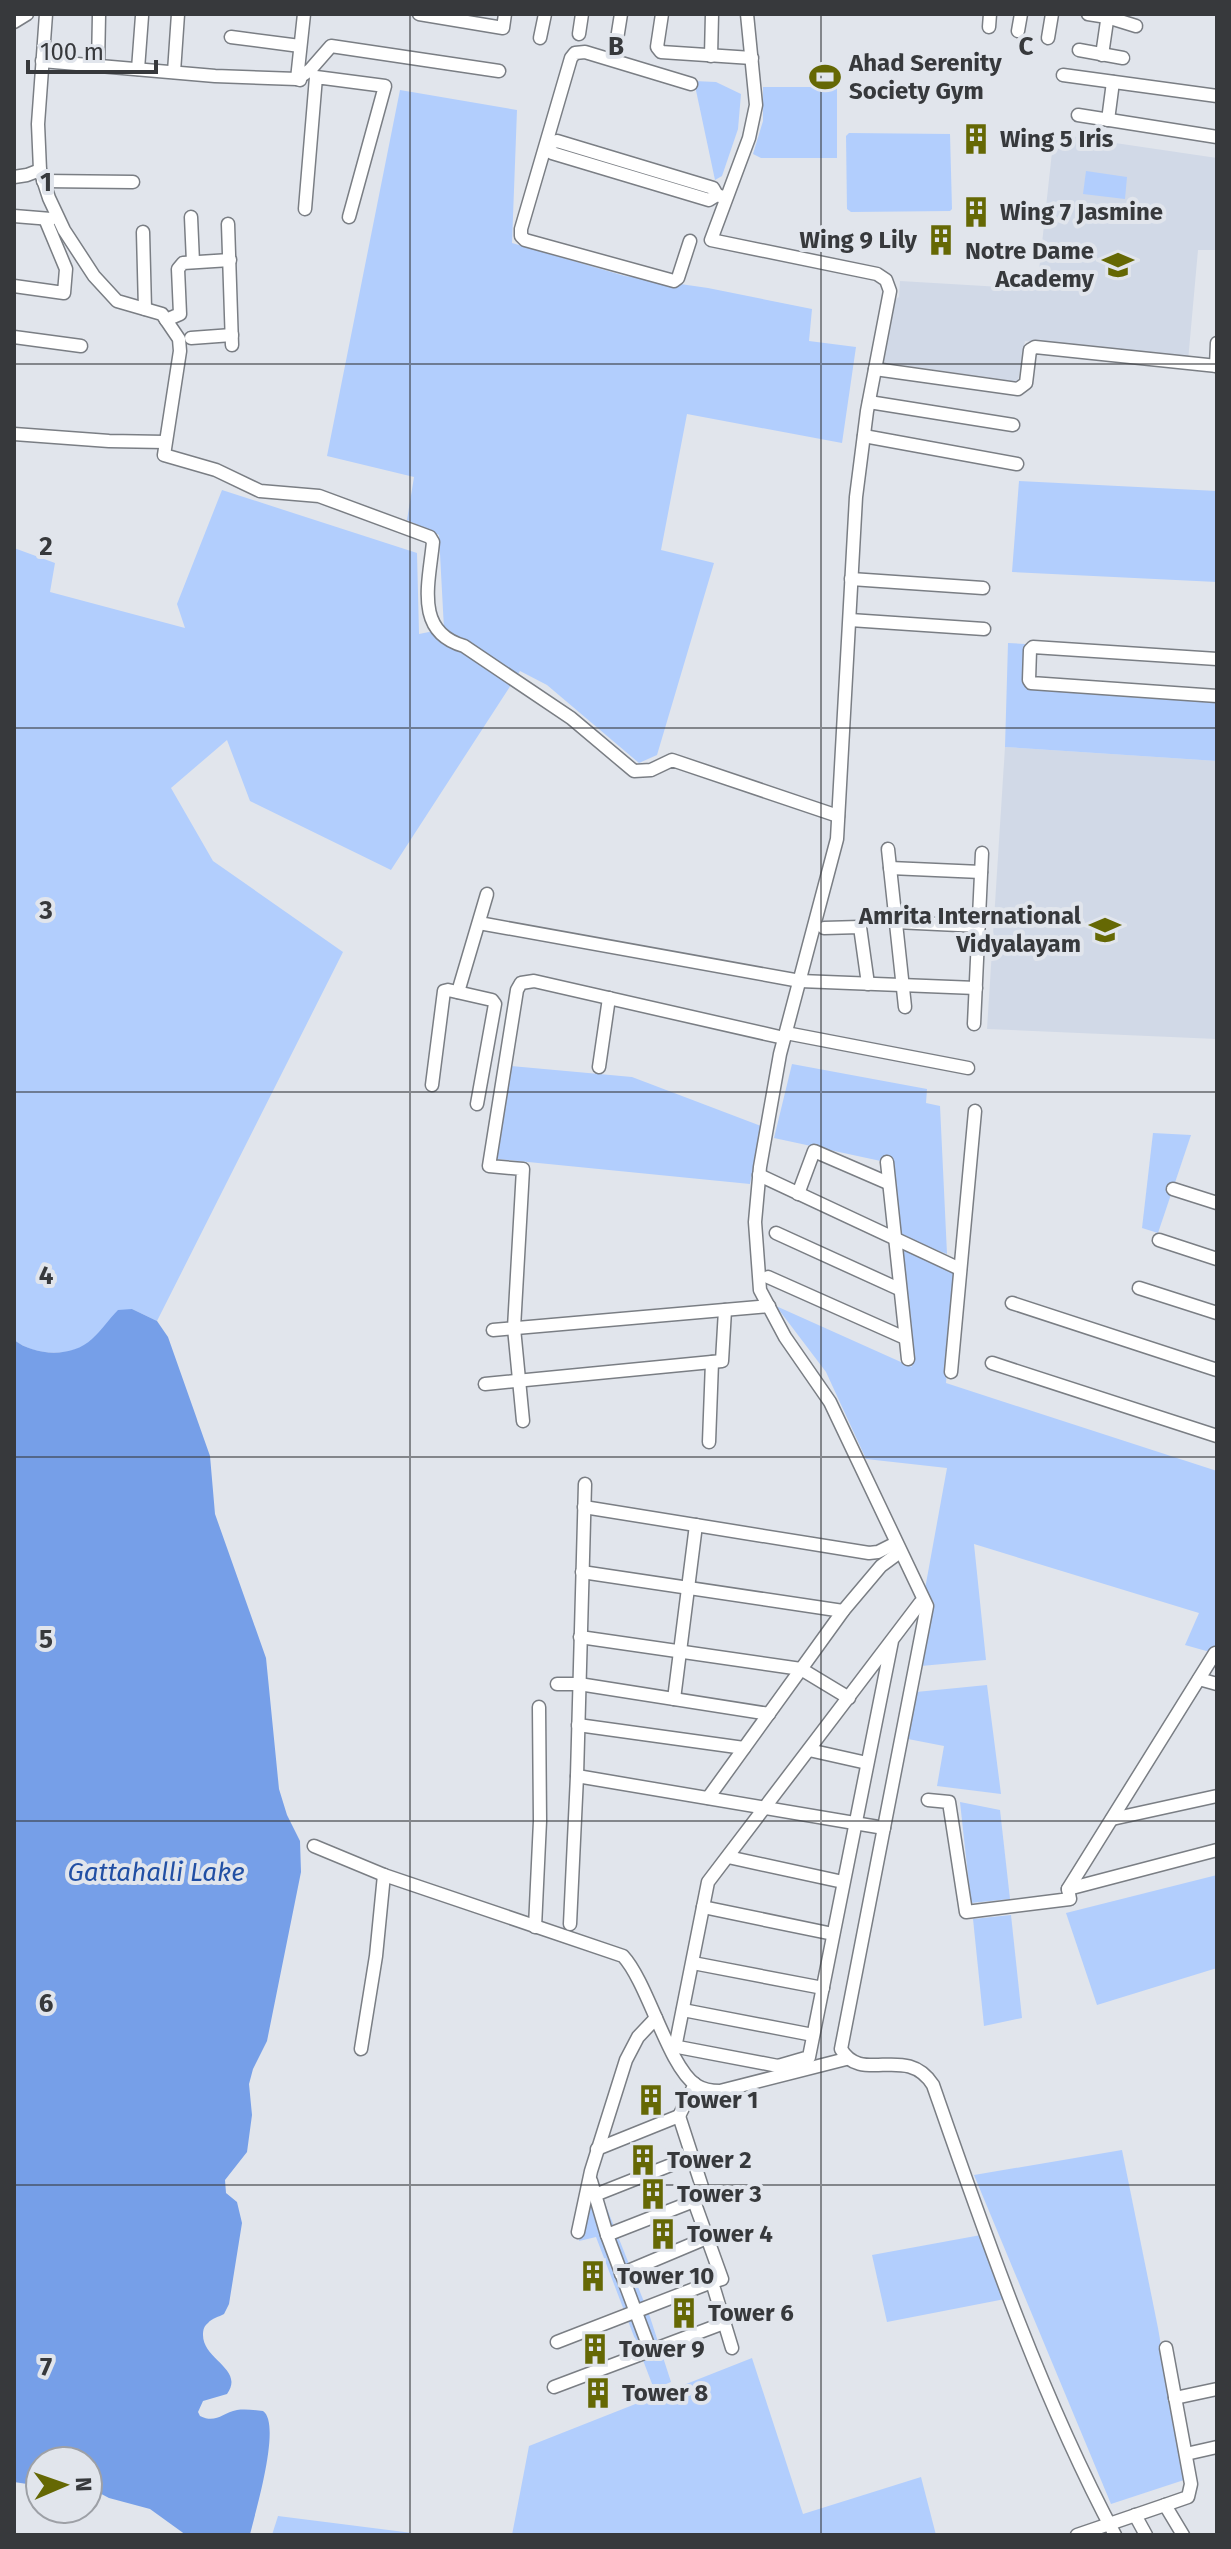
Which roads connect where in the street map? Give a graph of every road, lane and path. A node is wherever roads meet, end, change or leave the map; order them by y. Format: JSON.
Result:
{"nodes":[{"id":1,"x":27,"y":14,"type":"edge"},
{"id":2,"x":46,"y":14,"type":"edge"},
{"id":3,"x":178,"y":14,"type":"edge"},
{"id":4,"x":304,"y":14,"type":"edge"},
{"id":5,"x":419,"y":14,"type":"edge"},
{"id":6,"x":505,"y":14,"type":"edge"},
{"id":7,"x":545,"y":14,"type":"edge"},
{"id":8,"x":582,"y":14,"type":"edge"},
{"id":9,"x":621,"y":14,"type":"edge"},
{"id":10,"x":662,"y":14,"type":"edge"},
{"id":11,"x":712,"y":14,"type":"edge"},
{"id":12,"x":747,"y":14,"type":"edge"},
{"id":13,"x":1021,"y":14,"type":"edge"},
{"id":14,"x":1052,"y":14,"type":"edge"},
{"id":15,"x":1088,"y":14,"type":"edge"},
{"id":16,"x":99,"y":15,"type":"edge"},
{"id":17,"x":1108,"y":15,"type":"edge"},
{"id":18,"x":142,"y":16,"type":"edge"},
{"id":19,"x":14,"y":22,"type":"edge"},
{"id":20,"x":1136,"y":26,"type":"dead end"},
{"id":21,"x":1018,"y":31,"type":"dead end"},
{"id":22,"x":579,"y":34,"type":"dead end"},
{"id":23,"x":231,"y":37,"type":"dead end"},
{"id":24,"x":540,"y":38,"type":"dead end"},
{"id":25,"x":1048,"y":38,"type":"dead end"},
{"id":26,"x":617,"y":39,"type":"dead end"},
{"id":27,"x":300,"y":46,"type":"junction"},
{"id":28,"x":1079,"y":50,"type":"dead end"},
{"id":29,"x":1102,"y":55,"type":"junction"},
{"id":30,"x":711,"y":56,"type":"junction"},
{"id":31,"x":752,"y":58,"type":"junction"},
{"id":32,"x":1123,"y":58,"type":"dead end"},
{"id":33,"x":42,"y":61,"type":"junction"},
{"id":34,"x":98,"y":66,"type":"junction"},
{"id":35,"x":138,"y":69,"type":"junction"},
{"id":36,"x":499,"y":71,"type":"dead end"},
{"id":37,"x":174,"y":72,"type":"junction"},
{"id":38,"x":1063,"y":75,"type":"dead end"},
{"id":39,"x":297,"y":79,"type":"junction"},
{"id":40,"x":1113,"y":82,"type":"junction"},
{"id":41,"x":314,"y":84,"type":"junction"},
{"id":42,"x":691,"y":84,"type":"dead end"},
{"id":43,"x":1217,"y":96,"type":"edge"},
{"id":44,"x":1078,"y":115,"type":"dead end"},
{"id":45,"x":1108,"y":120,"type":"junction"},
{"id":46,"x":1217,"y":137,"type":"edge"},
{"id":47,"x":547,"y":144,"type":"junction"},
{"id":48,"x":42,"y":176,"type":"junction"},
{"id":49,"x":14,"y":177,"type":"edge"},
{"id":50,"x":133,"y":182,"type":"dead end"},
{"id":51,"x":722,"y":196,"type":"junction"},
{"id":52,"x":305,"y":209,"type":"dead end"},
{"id":53,"x":14,"y":216,"type":"edge"},
{"id":54,"x":191,"y":217,"type":"dead end"},
{"id":55,"x":349,"y":217,"type":"dead end"},
{"id":56,"x":52,"y":219,"type":"junction"},
{"id":57,"x":228,"y":224,"type":"dead end"},
{"id":58,"x":143,"y":232,"type":"dead end"},
{"id":59,"x":690,"y":241,"type":"dead end"},
{"id":60,"x":82,"y":259,"type":"junction"},
{"id":61,"x":230,"y":260,"type":"junction"},
{"id":62,"x":193,"y":262,"type":"junction"},
{"id":63,"x":66,"y":269,"type":"junction"},
{"id":64,"x":14,"y":286,"type":"edge"},
{"id":65,"x":145,"y":309,"type":"junction"},
{"id":66,"x":166,"y":320,"type":"junction"},
{"id":67,"x":14,"y":337,"type":"edge"},
{"id":68,"x":191,"y":338,"type":"dead end"},
{"id":69,"x":1217,"y":343,"type":"edge"},
{"id":70,"x":81,"y":346,"type":"dead end"},
{"id":71,"x":1216,"y":366,"type":"edge"},
{"id":72,"x":875,"y":369,"type":"junction"},
{"id":73,"x":869,"y":402,"type":"junction"},
{"id":74,"x":1013,"y":425,"type":"dead end"},
{"id":75,"x":14,"y":434,"type":"edge"},
{"id":76,"x":864,"y":436,"type":"junction"},
{"id":77,"x":165,"y":442,"type":"junction"},
{"id":78,"x":1017,"y":464,"type":"dead end"},
{"id":79,"x":851,"y":579,"type":"junction"},
{"id":80,"x":983,"y":588,"type":"dead end"},
{"id":81,"x":850,"y":620,"type":"junction"},
{"id":82,"x":984,"y":629,"type":"dead end"},
{"id":83,"x":1217,"y":659,"type":"edge"},
{"id":84,"x":1217,"y":696,"type":"edge"},
{"id":85,"x":838,"y":816,"type":"junction"},
{"id":86,"x":888,"y":849,"type":"dead end"},
{"id":87,"x":982,"y":853,"type":"dead end"},
{"id":88,"x":890,"y":868,"type":"junction"},
{"id":89,"x":981,"y":872,"type":"junction"},
{"id":90,"x":487,"y":894,"type":"dead end"},
{"id":91,"x":896,"y":922,"type":"junction"},
{"id":92,"x":479,"y":923,"type":"junction"},
{"id":93,"x":979,"y":926,"type":"junction"},
{"id":94,"x":824,"y":928,"type":"dead end"},
{"id":95,"x":800,"y":981,"type":"junction"},
{"id":96,"x":868,"y":984,"type":"junction"},
{"id":97,"x":902,"y":985,"type":"junction"},
{"id":98,"x":976,"y":988,"type":"junction"},
{"id":99,"x":458,"y":992,"type":"junction"},
{"id":100,"x":609,"y":998,"type":"junction"},
{"id":101,"x":905,"y":1007,"type":"dead end"},
{"id":102,"x":974,"y":1024,"type":"dead end"},
{"id":103,"x":785,"y":1036,"type":"junction"},
{"id":104,"x":599,"y":1067,"type":"dead end"},
{"id":105,"x":968,"y":1068,"type":"dead end"},
{"id":106,"x":432,"y":1085,"type":"dead end"},
{"id":107,"x":477,"y":1104,"type":"dead end"},
{"id":108,"x":975,"y":1111,"type":"dead end"},
{"id":109,"x":887,"y":1162,"type":"dead end"},
{"id":110,"x":759,"y":1175,"type":"junction"},
{"id":111,"x":888,"y":1183,"type":"junction"},
{"id":112,"x":1173,"y":1189,"type":"dead end"},
{"id":113,"x":798,"y":1194,"type":"junction"},
{"id":114,"x":1217,"y":1203,"type":"edge"},
{"id":115,"x":776,"y":1233,"type":"dead end"},
{"id":116,"x":894,"y":1237,"type":"junction"},
{"id":117,"x":1159,"y":1240,"type":"dead end"},
{"id":118,"x":1217,"y":1259,"type":"edge"},
{"id":119,"x":960,"y":1269,"type":"junction"},
{"id":120,"x":768,"y":1277,"type":"dead end"},
{"id":121,"x":1139,"y":1288,"type":"dead end"},
{"id":122,"x":899,"y":1289,"type":"junction"},
{"id":123,"x":1012,"y":1303,"type":"dead end"},
{"id":124,"x":769,"y":1306,"type":"junction"},
{"id":125,"x":725,"y":1310,"type":"junction"},
{"id":126,"x":1217,"y":1313,"type":"edge"},
{"id":127,"x":514,"y":1328,"type":"junction"},
{"id":128,"x":493,"y":1330,"type":"dead end"},
{"id":129,"x":905,"y":1338,"type":"junction"},
{"id":130,"x":908,"y":1359,"type":"dead end"},
{"id":131,"x":712,"y":1362,"type":"junction"},
{"id":132,"x":992,"y":1363,"type":"dead end"},
{"id":133,"x":1217,"y":1370,"type":"edge"},
{"id":134,"x":951,"y":1372,"type":"dead end"},
{"id":135,"x":519,"y":1381,"type":"junction"},
{"id":136,"x":485,"y":1384,"type":"dead end"},
{"id":137,"x":523,"y":1421,"type":"dead end"},
{"id":138,"x":1217,"y":1436,"type":"edge"},
{"id":139,"x":709,"y":1442,"type":"dead end"},
{"id":140,"x":585,"y":1484,"type":"dead end"},
{"id":141,"x":584,"y":1507,"type":"junction"},
{"id":142,"x":696,"y":1525,"type":"junction"},
{"id":143,"x":898,"y":1548,"type":"junction"},
{"id":144,"x":582,"y":1572,"type":"junction"},
{"id":145,"x":688,"y":1588,"type":"junction"},
{"id":146,"x":920,"y":1603,"type":"dead end"},
{"id":147,"x":843,"y":1611,"type":"junction"},
{"id":148,"x":580,"y":1637,"type":"junction"},
{"id":149,"x":892,"y":1641,"type":"junction"},
{"id":150,"x":681,"y":1650,"type":"junction"},
{"id":151,"x":1215,"y":1653,"type":"dead end"},
{"id":152,"x":801,"y":1669,"type":"junction"},
{"id":153,"x":1199,"y":1679,"type":"junction"},
{"id":154,"x":557,"y":1684,"type":"dead end"},
{"id":155,"x":579,"y":1684,"type":"junction"},
{"id":156,"x":1217,"y":1684,"type":"edge"},
{"id":157,"x":849,"y":1698,"type":"junction"},
{"id":158,"x":674,"y":1699,"type":"junction"},
{"id":159,"x":539,"y":1707,"type":"dead end"},
{"id":160,"x":769,"y":1714,"type":"junction"},
{"id":161,"x":578,"y":1725,"type":"junction"},
{"id":162,"x":744,"y":1748,"type":"junction"},
{"id":163,"x":809,"y":1750,"type":"junction"},
{"id":164,"x":867,"y":1763,"type":"junction"},
{"id":165,"x":577,"y":1776,"type":"junction"},
{"id":166,"x":1217,"y":1796,"type":"edge"},
{"id":167,"x":708,"y":1798,"type":"junction"},
{"id":168,"x":928,"y":1800,"type":"dead end"},
{"id":169,"x":763,"y":1809,"type":"junction"},
{"id":170,"x":1112,"y":1819,"type":"junction"},
{"id":171,"x":855,"y":1823,"type":"junction"},
{"id":172,"x":884,"y":1828,"type":"junction"},
{"id":173,"x":314,"y":1846,"type":"dead end"},
{"id":174,"x":1217,"y":1850,"type":"edge"},
{"id":175,"x":728,"y":1857,"type":"junction"},
{"id":176,"x":384,"y":1875,"type":"junction"},
{"id":177,"x":843,"y":1882,"type":"junction"},
{"id":178,"x":1068,"y":1889,"type":"junction"},
{"id":179,"x":703,"y":1907,"type":"junction"},
{"id":180,"x":570,"y":1924,"type":"dead end"},
{"id":181,"x":535,"y":1927,"type":"junction"},
{"id":182,"x":833,"y":1934,"type":"junction"},
{"id":183,"x":693,"y":1963,"type":"junction"},
{"id":184,"x":823,"y":1988,"type":"junction"},
{"id":185,"x":683,"y":2010,"type":"junction"},
{"id":186,"x":656,"y":2018,"type":"junction"},
{"id":187,"x":813,"y":2035,"type":"junction"},
{"id":188,"x":361,"y":2049,"type":"dead end"},
{"id":189,"x":846,"y":2059,"type":"junction"},
{"id":190,"x":692,"y":2088,"type":"junction"},
{"id":191,"x":679,"y":2116,"type":"junction"},
{"id":192,"x":597,"y":2149,"type":"junction"},
{"id":193,"x":691,"y":2157,"type":"junction"},
{"id":194,"x":590,"y":2178,"type":"junction"},
{"id":195,"x":595,"y":2195,"type":"junction"},
{"id":196,"x":694,"y":2201,"type":"junction"},
{"id":197,"x":578,"y":2232,"type":"dead end"},
{"id":198,"x":607,"y":2235,"type":"junction"},
{"id":199,"x":709,"y":2237,"type":"junction"},
{"id":200,"x":621,"y":2274,"type":"junction"},
{"id":201,"x":712,"y":2282,"type":"junction"},
{"id":202,"x":635,"y":2311,"type":"junction"},
{"id":203,"x":724,"y":2323,"type":"junction"},
{"id":204,"x":557,"y":2342,"type":"dead end"},
{"id":205,"x":732,"y":2348,"type":"dead end"},
{"id":206,"x":1166,"y":2348,"type":"dead end"},
{"id":207,"x":650,"y":2350,"type":"junction"},
{"id":208,"x":554,"y":2387,"type":"dead end"},
{"id":209,"x":1217,"y":2389,"type":"edge"},
{"id":210,"x":1175,"y":2398,"type":"junction"},
{"id":211,"x":1217,"y":2447,"type":"edge"},
{"id":212,"x":1186,"y":2454,"type":"junction"},
{"id":213,"x":1165,"y":2505,"type":"junction"},
{"id":214,"x":1135,"y":2515,"type":"junction"},
{"id":215,"x":1112,"y":2530,"type":"edge"},
{"id":216,"x":1077,"y":2535,"type":"edge"},
{"id":217,"x":1146,"y":2535,"type":"edge"},
{"id":218,"x":1183,"y":2535,"type":"edge"}],
"edges":[{"from":1,"to":19,"type":"street"},
{"from":2,"to":33,"type":"street"},
{"from":3,"to":37,"type":"street"},
{"from":4,"to":27,"type":"street"},
{"from":5,"to":6,"type":"street"},
{"from":7,"to":24,"type":"street"},
{"from":8,"to":22,"type":"street"},
{"from":9,"to":26,"type":"street"},
{"from":10,"to":30,"type":"street"},
{"from":11,"to":30,"type":"street"},
{"from":12,"to":31,"type":"street"},
{"from":13,"to":21,"type":"street"},
{"from":14,"to":25,"type":"street"},
{"from":15,"to":17,"type":"street"},
{"from":16,"to":34,"type":"street"},
{"from":17,"to":20,"type":"street"},
{"from":17,"to":29,"type":"street"},
{"from":18,"to":35,"type":"street"},
{"from":23,"to":27,"type":"street"},
{"from":27,"to":39,"type":"street"},
{"from":28,"to":29,"type":"street"},
{"from":29,"to":32,"type":"street"},
{"from":30,"to":31,"type":"street"},
{"from":31,"to":51,"type":"street"},
{"from":33,"to":34,"type":"street"},
{"from":33,"to":48,"type":"street"},
{"from":34,"to":35,"type":"street"},
{"from":35,"to":37,"type":"street"},
{"from":36,"to":39,"type":"street"},
{"from":37,"to":39,"type":"street"},
{"from":38,"to":40,"type":"street"},
{"from":39,"to":41,"type":"street"},
{"from":40,"to":43,"type":"street"},
{"from":40,"to":45,"type":"street"},
{"from":41,"to":52,"type":"street"},
{"from":41,"to":55,"type":"street"},
{"from":42,"to":47,"type":"street"},
{"from":44,"to":45,"type":"street"},
{"from":45,"to":46,"type":"street"},
{"from":47,"to":51,"type":"street"},
{"from":47,"to":59,"type":"street"},
{"from":48,"to":49,"type":"street"},
{"from":48,"to":50,"type":"street"},
{"from":48,"to":56,"type":"street"},
{"from":51,"to":72,"type":"street"},
{"from":53,"to":56,"type":"street"},
{"from":54,"to":62,"type":"street"},
{"from":56,"to":60,"type":"street"},
{"from":56,"to":63,"type":"street"},
{"from":57,"to":61,"type":"street"},
{"from":58,"to":65,"type":"street"},
{"from":60,"to":63,"type":"street"},
{"from":60,"to":65,"type":"street"},
{"from":61,"to":62,"type":"street"},
{"from":61,"to":68,"type":"street"},
{"from":62,"to":66,"type":"street"},
{"from":63,"to":64,"type":"street"},
{"from":65,"to":66,"type":"street"},
{"from":66,"to":77,"type":"street"},
{"from":67,"to":70,"type":"street"},
{"from":69,"to":71,"type":"street"},
{"from":71,"to":72,"type":"street"},
{"from":72,"to":73,"type":"street"},
{"from":73,"to":74,"type":"street"},
{"from":73,"to":76,"type":"street"},
{"from":75,"to":77,"type":"street"},
{"from":76,"to":78,"type":"street"},
{"from":76,"to":79,"type":"street"},
{"from":77,"to":85,"type":"street"},
{"from":79,"to":80,"type":"street"},
{"from":79,"to":81,"type":"street"},
{"from":81,"to":82,"type":"street"},
{"from":81,"to":85,"type":"street"},
{"from":83,"to":84,"type":"street"},
{"from":85,"to":95,"type":"street"},
{"from":86,"to":88,"type":"street"},
{"from":87,"to":89,"type":"street"},
{"from":88,"to":89,"type":"street"},
{"from":88,"to":91,"type":"street"},
{"from":89,"to":93,"type":"street"},
{"from":90,"to":92,"type":"street"},
{"from":91,"to":93,"type":"street"},
{"from":91,"to":97,"type":"street"},
{"from":92,"to":95,"type":"street"},
{"from":92,"to":99,"type":"street"},
{"from":93,"to":98,"type":"street"},
{"from":94,"to":96,"type":"street"},
{"from":95,"to":96,"type":"street"},
{"from":95,"to":103,"type":"street"},
{"from":96,"to":97,"type":"street"},
{"from":97,"to":98,"type":"street"},
{"from":97,"to":101,"type":"street"},
{"from":98,"to":102,"type":"street"},
{"from":99,"to":106,"type":"street"},
{"from":99,"to":107,"type":"street"},
{"from":100,"to":103,"type":"street"},
{"from":100,"to":104,"type":"street"},
{"from":100,"to":127,"type":"street"},
{"from":103,"to":105,"type":"street"},
{"from":103,"to":110,"type":"street"},
{"from":108,"to":119,"type":"street"},
{"from":109,"to":111,"type":"street"},
{"from":110,"to":113,"type":"street"},
{"from":110,"to":124,"type":"street"},
{"from":111,"to":113,"type":"street"},
{"from":111,"to":116,"type":"street"},
{"from":112,"to":114,"type":"street"},
{"from":113,"to":116,"type":"street"},
{"from":115,"to":122,"type":"street"},
{"from":116,"to":119,"type":"street"},
{"from":116,"to":122,"type":"street"},
{"from":117,"to":118,"type":"street"},
{"from":119,"to":134,"type":"street"},
{"from":120,"to":129,"type":"street"},
{"from":121,"to":126,"type":"street"},
{"from":122,"to":129,"type":"street"},
{"from":123,"to":133,"type":"street"},
{"from":124,"to":125,"type":"street"},
{"from":124,"to":143,"type":"street"},
{"from":125,"to":127,"type":"street"},
{"from":125,"to":131,"type":"street"},
{"from":127,"to":128,"type":"street"},
{"from":127,"to":135,"type":"street"},
{"from":129,"to":130,"type":"street"},
{"from":131,"to":135,"type":"street"},
{"from":131,"to":139,"type":"street"},
{"from":132,"to":138,"type":"street"},
{"from":135,"to":136,"type":"street"},
{"from":135,"to":137,"type":"street"},
{"from":140,"to":141,"type":"street"},
{"from":141,"to":142,"type":"street"},
{"from":141,"to":144,"type":"street"},
{"from":142,"to":143,"type":"street"},
{"from":142,"to":145,"type":"street"},
{"from":143,"to":147,"type":"street"},
{"from":143,"to":172,"type":"street"},
{"from":144,"to":145,"type":"street"},
{"from":144,"to":148,"type":"street"},
{"from":145,"to":147,"type":"street"},
{"from":145,"to":150,"type":"street"},
{"from":146,"to":149,"type":"street"},
{"from":147,"to":152,"type":"street"},
{"from":148,"to":150,"type":"street"},
{"from":148,"to":155,"type":"street"},
{"from":149,"to":157,"type":"street"},
{"from":149,"to":164,"type":"street"},
{"from":150,"to":152,"type":"street"},
{"from":150,"to":158,"type":"street"},
{"from":151,"to":153,"type":"street"},
{"from":152,"to":157,"type":"street"},
{"from":152,"to":160,"type":"street"},
{"from":153,"to":156,"type":"street"},
{"from":153,"to":170,"type":"street"},
{"from":154,"to":155,"type":"street"},
{"from":155,"to":158,"type":"street"},
{"from":155,"to":161,"type":"street"},
{"from":157,"to":163,"type":"street"},
{"from":158,"to":160,"type":"street"},
{"from":159,"to":181,"type":"street"},
{"from":160,"to":162,"type":"street"},
{"from":161,"to":162,"type":"street"},
{"from":161,"to":165,"type":"street"},
{"from":162,"to":167,"type":"street"},
{"from":163,"to":164,"type":"street"},
{"from":163,"to":169,"type":"street"},
{"from":164,"to":171,"type":"street"},
{"from":165,"to":167,"type":"street"},
{"from":165,"to":180,"type":"street"},
{"from":166,"to":170,"type":"street"},
{"from":167,"to":169,"type":"street"},
{"from":168,"to":178,"type":"street"},
{"from":169,"to":171,"type":"street"},
{"from":169,"to":175,"type":"street"},
{"from":170,"to":178,"type":"street"},
{"from":171,"to":172,"type":"street"},
{"from":171,"to":177,"type":"street"},
{"from":172,"to":189,"type":"street"},
{"from":173,"to":176,"type":"street"},
{"from":174,"to":178,"type":"street"},
{"from":175,"to":177,"type":"street"},
{"from":175,"to":179,"type":"street"},
{"from":176,"to":181,"type":"street"},
{"from":176,"to":188,"type":"street"},
{"from":177,"to":182,"type":"street"},
{"from":179,"to":182,"type":"street"},
{"from":179,"to":183,"type":"street"},
{"from":181,"to":186,"type":"street"},
{"from":182,"to":184,"type":"street"},
{"from":183,"to":184,"type":"street"},
{"from":183,"to":185,"type":"street"},
{"from":184,"to":187,"type":"street"},
{"from":185,"to":187,"type":"street"},
{"from":185,"to":187,"type":"street"},
{"from":186,"to":190,"type":"street"},
{"from":186,"to":192,"type":"street"},
{"from":189,"to":190,"type":"street"},
{"from":189,"to":215,"type":"street"},
{"from":190,"to":191,"type":"street"},
{"from":191,"to":192,"type":"street"},
{"from":191,"to":193,"type":"street"},
{"from":192,"to":194,"type":"street"},
{"from":193,"to":195,"type":"street"},
{"from":193,"to":196,"type":"street"},
{"from":194,"to":195,"type":"street"},
{"from":194,"to":197,"type":"street"},
{"from":195,"to":198,"type":"street"},
{"from":196,"to":198,"type":"street"},
{"from":196,"to":199,"type":"street"},
{"from":198,"to":200,"type":"street"},
{"from":199,"to":200,"type":"street"},
{"from":199,"to":201,"type":"street"},
{"from":200,"to":202,"type":"street"},
{"from":201,"to":202,"type":"street"},
{"from":201,"to":203,"type":"street"},
{"from":202,"to":204,"type":"street"},
{"from":202,"to":207,"type":"street"},
{"from":203,"to":205,"type":"street"},
{"from":203,"to":207,"type":"street"},
{"from":206,"to":210,"type":"street"},
{"from":207,"to":208,"type":"street"},
{"from":209,"to":210,"type":"street"},
{"from":210,"to":212,"type":"street"},
{"from":211,"to":212,"type":"street"},
{"from":212,"to":213,"type":"street"},
{"from":213,"to":214,"type":"street"},
{"from":213,"to":218,"type":"street"},
{"from":214,"to":215,"type":"street"},
{"from":214,"to":217,"type":"street"},
{"from":215,"to":216,"type":"street"}]}
